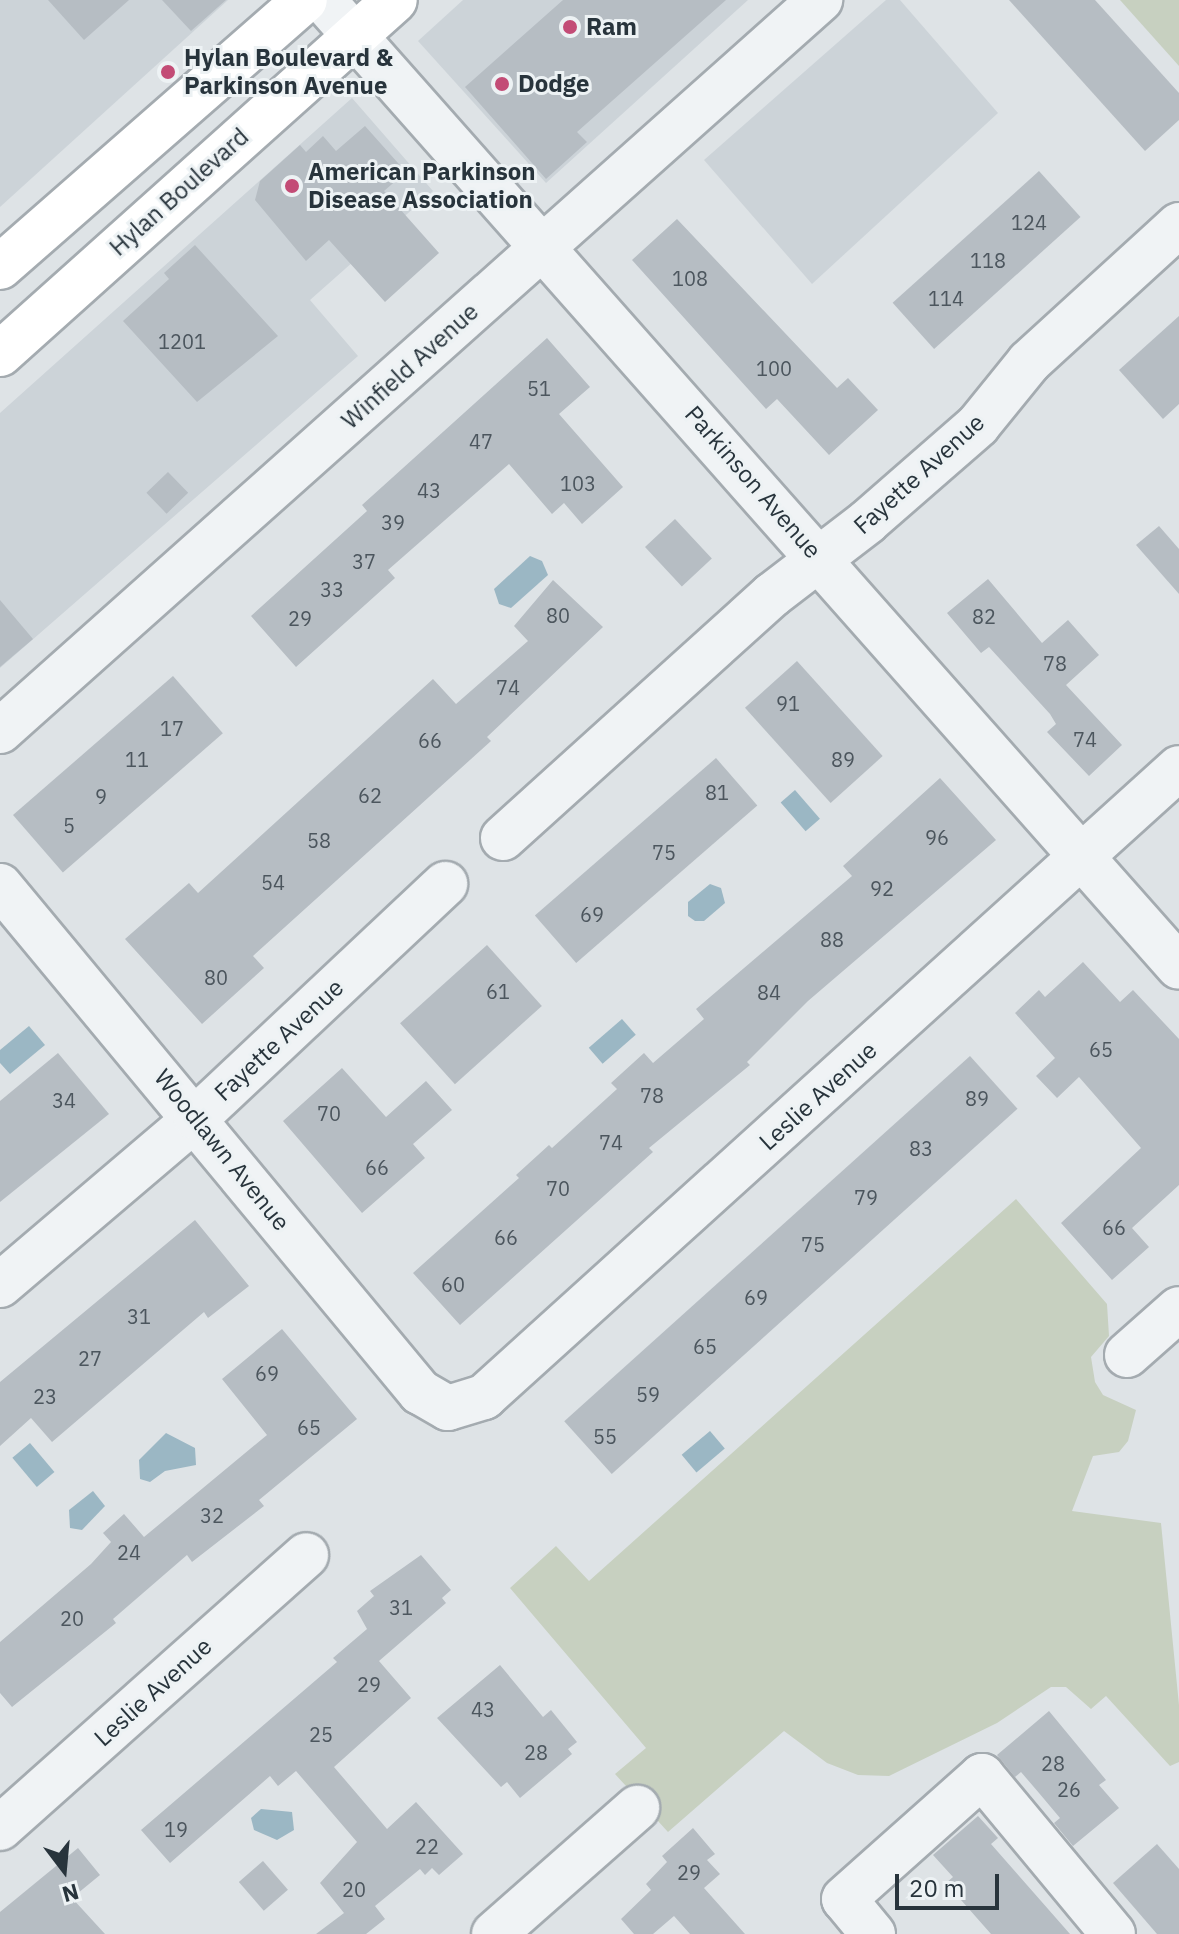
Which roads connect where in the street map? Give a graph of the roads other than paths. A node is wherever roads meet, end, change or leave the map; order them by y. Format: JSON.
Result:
{"nodes":[{"id":1,"x":305,"y":0,"type":"edge"},
{"id":2,"x":323,"y":0,"type":"edge"},
{"id":3,"x":395,"y":0,"type":"edge"},
{"id":4,"x":820,"y":0,"type":"edge"},
{"id":5,"x":354,"y":36,"type":"junction"},
{"id":6,"x":1179,"y":225,"type":"edge"},
{"id":7,"x":544,"y":245,"type":"junction"},
{"id":8,"x":0,"y":267,"type":"edge"},
{"id":9,"x":0,"y":354,"type":"edge"},
{"id":10,"x":820,"y":558,"type":"junction"},
{"id":11,"x":0,"y":731,"type":"edge"},
{"id":12,"x":1179,"y":768,"type":"edge"},
{"id":13,"x":503,"y":838,"type":"dead end"},
{"id":14,"x":1084,"y":856,"type":"junction"},
{"id":15,"x":445,"y":884,"type":"dead end"},
{"id":16,"x":0,"y":886,"type":"edge"},
{"id":17,"x":1179,"y":967,"type":"edge"},
{"id":18,"x":196,"y":1118,"type":"junction"},
{"id":19,"x":0,"y":1285,"type":"edge"},
{"id":20,"x":1179,"y":1309,"type":"edge"},
{"id":21,"x":1127,"y":1355,"type":"dead end"},
{"id":22,"x":448,"y":1408,"type":"joint"},
{"id":23,"x":306,"y":1555,"type":"dead end"},
{"id":24,"x":637,"y":1808,"type":"dead end"},
{"id":25,"x":0,"y":1828,"type":"edge"},
{"id":26,"x":494,"y":1934,"type":"edge"},
{"id":27,"x":873,"y":1934,"type":"edge"},
{"id":28,"x":1113,"y":1934,"type":"edge"}],
"edges":[{"from":1,"to":8,"type":"main road"},
{"from":2,"to":5,"type":"street","name":"Parkinson Avenue"},
{"from":3,"to":5,"type":"main road","name":"Hylan Boulevard"},
{"from":4,"to":7,"type":"street","name":"Winfield Avenue"},
{"from":5,"to":7,"type":"street","name":"Parkinson Avenue"},
{"from":5,"to":9,"type":"main road","name":"Hylan Boulevard"},
{"from":6,"to":10,"type":"street","name":"Fayette Avenue"},
{"from":7,"to":10,"type":"street","name":"Parkinson Avenue"},
{"from":7,"to":11,"type":"street","name":"Winfield Avenue"},
{"from":10,"to":13,"type":"street","name":"Fayette Avenue"},
{"from":10,"to":14,"type":"street","name":"Parkinson Avenue"},
{"from":12,"to":14,"type":"street","name":"Leslie Avenue"},
{"from":14,"to":17,"type":"street","name":"Parkinson Avenue"},
{"from":14,"to":22,"type":"street","name":"Leslie Avenue"},
{"from":15,"to":18,"type":"street","name":"Fayette Avenue"},
{"from":16,"to":18,"type":"street","name":"Woodlawn Avenue"},
{"from":18,"to":19,"type":"street","name":"Fayette Avenue"},
{"from":18,"to":22,"type":"street","name":"Woodlawn Avenue"},
{"from":20,"to":21,"type":"street"},
{"from":23,"to":25,"type":"street","name":"Leslie Avenue"},
{"from":24,"to":26,"type":"street"},
{"from":27,"to":28,"type":"street"}]}
